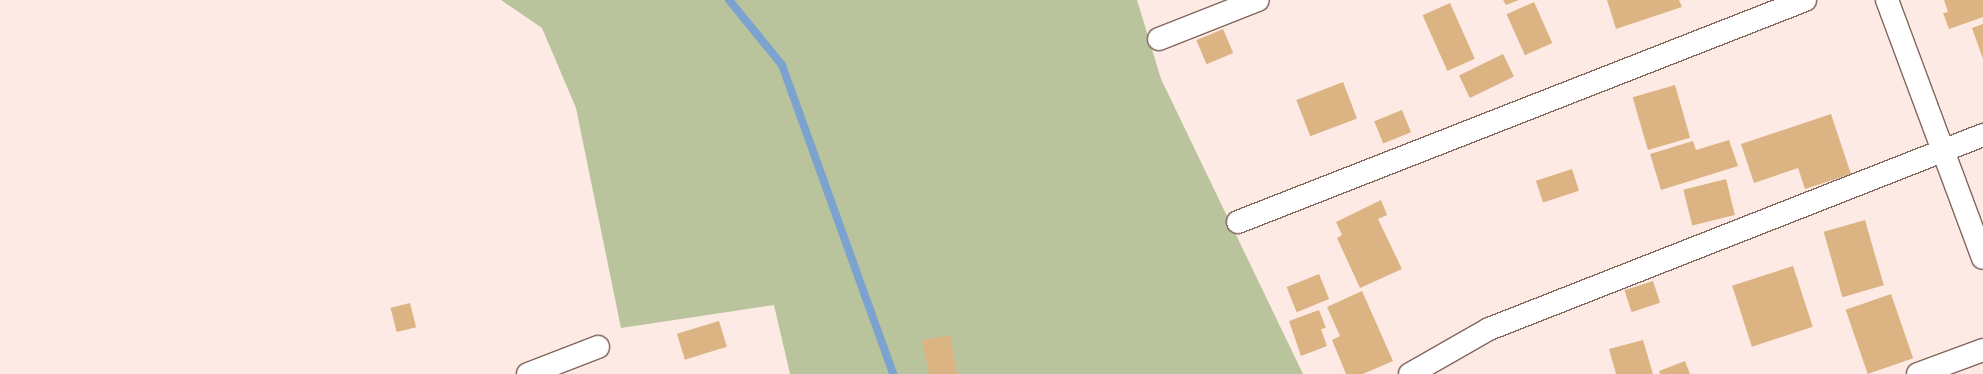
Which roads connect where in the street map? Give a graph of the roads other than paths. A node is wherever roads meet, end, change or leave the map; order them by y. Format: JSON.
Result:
{"nodes":[{"id":1,"x":1258,"y":0,"type":"edge"},
{"id":2,"x":1805,"y":0,"type":"edge"},
{"id":3,"x":1887,"y":0,"type":"edge"},
{"id":4,"x":1159,"y":39,"type":"dead end"},
{"id":5,"x":1983,"y":135,"type":"edge"},
{"id":6,"x":1943,"y":151,"type":"junction"},
{"id":7,"x":1238,"y":222,"type":"dead end"},
{"id":8,"x":1983,"y":258,"type":"edge"},
{"id":9,"x":598,"y":347,"type":"dead end"},
{"id":10,"x":1983,"y":350,"type":"edge"},
{"id":11,"x":528,"y":374,"type":"edge"},
{"id":12,"x":1410,"y":374,"type":"edge"},
{"id":13,"x":1918,"y":374,"type":"edge"}],
"edges":[{"from":1,"to":4,"type":"street"},
{"from":2,"to":7,"type":"street"},
{"from":3,"to":6,"type":"street"},
{"from":5,"to":6,"type":"street"},
{"from":6,"to":8,"type":"street"},
{"from":6,"to":12,"type":"street"},
{"from":9,"to":11,"type":"street"},
{"from":10,"to":13,"type":"street"}]}
